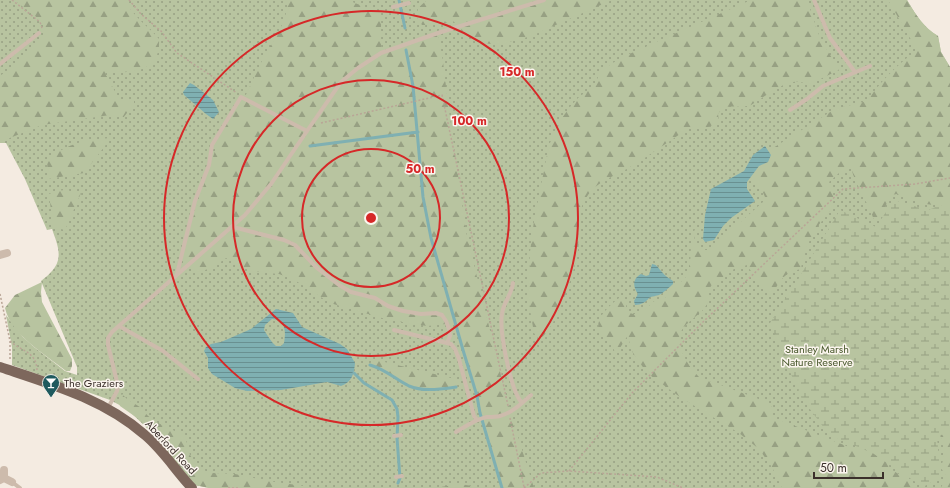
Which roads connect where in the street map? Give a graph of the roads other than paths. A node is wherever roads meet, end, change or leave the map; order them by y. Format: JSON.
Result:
{"nodes":[{"id":1,"x":544,"y":0,"type":"edge"},
{"id":2,"x":814,"y":0,"type":"edge"},
{"id":3,"x":407,"y":4,"type":"dead end"},
{"id":4,"x":394,"y":7,"type":"dead end"},
{"id":5,"x":39,"y":33,"type":"road end"},
{"id":6,"x":0,"y":64,"type":"edge"},
{"id":7,"x":870,"y":66,"type":"dead end"},
{"id":8,"x":855,"y":72,"type":"junction"},
{"id":9,"x":790,"y":110,"type":"dead end"},
{"id":10,"x":307,"y":131,"type":"junction"},
{"id":11,"x":233,"y":227,"type":"junction"},
{"id":12,"x":177,"y":275,"type":"junction"},
{"id":13,"x":514,"y":283,"type":"dead end"},
{"id":14,"x":119,"y":326,"type":"junction"},
{"id":15,"x":394,"y":330,"type":"dead end"},
{"id":16,"x":447,"y":343,"type":"junction"},
{"id":17,"x":0,"y":367,"type":"edge"},
{"id":18,"x":198,"y":379,"type":"dead end"},
{"id":19,"x":531,"y":395,"type":"dead end"},
{"id":20,"x":522,"y":403,"type":"junction"},
{"id":21,"x":108,"y":408,"type":"junction"},
{"id":22,"x":477,"y":420,"type":"junction"},
{"id":23,"x":456,"y":432,"type":"dead end"},
{"id":24,"x":401,"y":435,"type":"dead end"},
{"id":25,"x":394,"y":436,"type":"dead end"},
{"id":26,"x":3,"y":476,"type":"edge"},
{"id":27,"x":396,"y":476,"type":"dead end"},
{"id":28,"x":402,"y":476,"type":"dead end"},
{"id":29,"x":12,"y":482,"type":"joint"},
{"id":30,"x":20,"y":488,"type":"edge"},
{"id":31,"x":192,"y":488,"type":"edge"}],
"edges":[{"from":1,"to":10,"type":"lane"},
{"from":2,"to":8,"type":"lane"},
{"from":3,"to":4,"type":"lane"},
{"from":5,"to":6,"type":"lane"},
{"from":7,"to":8,"type":"lane"},
{"from":8,"to":9,"type":"lane"},
{"from":10,"to":11,"type":"lane"},
{"from":10,"to":12,"type":"lane"},
{"from":11,"to":12,"type":"lane"},
{"from":11,"to":16,"type":"lane"},
{"from":12,"to":14,"type":"lane"},
{"from":13,"to":20,"type":"lane"},
{"from":14,"to":18,"type":"lane"},
{"from":14,"to":21,"type":"lane"},
{"from":15,"to":16,"type":"lane"},
{"from":16,"to":22,"type":"lane"},
{"from":17,"to":21,"type":"main road","name":"Aberford Road"},
{"from":19,"to":20,"type":"lane"},
{"from":20,"to":22,"type":"lane"},
{"from":21,"to":31,"type":"main road","name":"Aberford Road"},
{"from":22,"to":23,"type":"lane"},
{"from":24,"to":25,"type":"lane"},
{"from":26,"to":29,"type":"street"},
{"from":27,"to":28,"type":"lane"},
{"from":29,"to":30,"type":"lane"}]}
